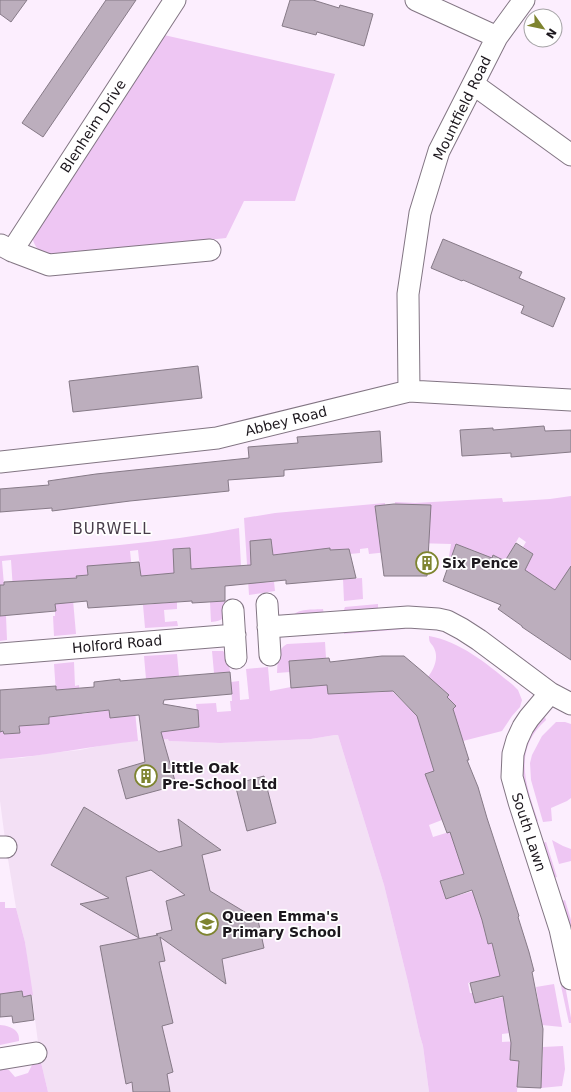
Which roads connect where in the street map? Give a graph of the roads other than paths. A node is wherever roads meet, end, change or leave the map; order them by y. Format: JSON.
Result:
{"nodes":[{"id":1,"x":175,"y":0,"type":"edge"},
{"id":2,"x":416,"y":0,"type":"edge"},
{"id":3,"x":524,"y":0,"type":"edge"},
{"id":4,"x":497,"y":37,"type":"junction"},
{"id":5,"x":473,"y":84,"type":"junction"},
{"id":6,"x":571,"y":155,"type":"edge"},
{"id":7,"x":6,"y":248,"type":"edge"},
{"id":8,"x":210,"y":250,"type":"dead end"},
{"id":9,"x":409,"y":391,"type":"junction"},
{"id":10,"x":571,"y":400,"type":"edge"},
{"id":11,"x":0,"y":462,"type":"edge"},
{"id":12,"x":267,"y":604,"type":"dead end"},
{"id":13,"x":233,"y":610,"type":"dead end"},
{"id":14,"x":268,"y":627,"type":"junction"},
{"id":15,"x":235,"y":635,"type":"junction"},
{"id":16,"x":0,"y":654,"type":"edge"},
{"id":17,"x":270,"y":655,"type":"dead end"},
{"id":18,"x":236,"y":658,"type":"dead end"},
{"id":19,"x":550,"y":694,"type":"junction"},
{"id":20,"x":571,"y":704,"type":"edge"},
{"id":21,"x":571,"y":979,"type":"edge"},
{"id":22,"x":36,"y":1053,"type":"dead end"},
{"id":23,"x":0,"y":1059,"type":"edge"}],
"edges":[{"from":1,"to":7,"type":"street","name":"Blenheim Drive"},
{"from":2,"to":4,"type":"street"},
{"from":3,"to":4,"type":"street","name":"Mountfield Road"},
{"from":4,"to":5,"type":"street","name":"Mountfield Road"},
{"from":5,"to":6,"type":"street"},
{"from":5,"to":9,"type":"street","name":"Mountfield Road"},
{"from":7,"to":8,"type":"street","name":"Blenheim Drive"},
{"from":9,"to":10,"type":"street","name":"Abbey Road"},
{"from":9,"to":11,"type":"street","name":"Abbey Road"},
{"from":12,"to":14,"type":"street"},
{"from":13,"to":15,"type":"street"},
{"from":14,"to":17,"type":"street"},
{"from":14,"to":19,"type":"street"},
{"from":15,"to":16,"type":"street","name":"Holford Road"},
{"from":15,"to":18,"type":"street"},
{"from":19,"to":20,"type":"street"},
{"from":19,"to":21,"type":"street","name":"South Lawn"},
{"from":22,"to":23,"type":"street"}]}
